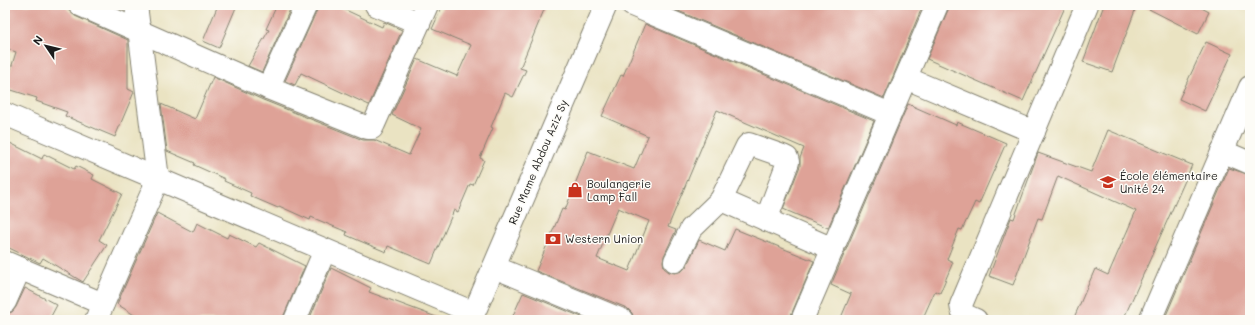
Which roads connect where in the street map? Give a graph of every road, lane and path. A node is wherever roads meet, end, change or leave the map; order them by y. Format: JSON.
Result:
{"nodes":[{"id":1,"x":80,"y":5,"type":"edge"},
{"id":2,"x":136,"y":5,"type":"edge"},
{"id":3,"x":306,"y":5,"type":"edge"},
{"id":4,"x":376,"y":5,"type":"edge"},
{"id":5,"x":606,"y":5,"type":"edge"},
{"id":6,"x":632,"y":5,"type":"edge"},
{"id":7,"x":937,"y":5,"type":"edge"},
{"id":8,"x":1087,"y":5,"type":"edge"},
{"id":9,"x":423,"y":14,"type":"edge"},
{"id":10,"x":139,"y":31,"type":"junction"},
{"id":11,"x":906,"y":78,"type":"junction"},
{"id":12,"x":1250,"y":87,"type":"edge"},
{"id":13,"x":268,"y":88,"type":"junction"},
{"id":14,"x":5,"y":114,"type":"edge"},
{"id":15,"x":890,"y":114,"type":"junction"},
{"id":16,"x":1034,"y":132,"type":"junction"},
{"id":17,"x":1222,"y":151,"type":"junction"},
{"id":18,"x":1250,"y":163,"type":"edge"},
{"id":19,"x":158,"y":178,"type":"junction"},
{"id":20,"x":721,"y":200,"type":"junction"},
{"id":21,"x":766,"y":220,"type":"junction"},
{"id":22,"x":833,"y":249,"type":"junction"},
{"id":23,"x":325,"y":250,"type":"junction"},
{"id":24,"x":676,"y":260,"type":"dead end"},
{"id":25,"x":12,"y":265,"type":"edge"},
{"id":26,"x":494,"y":266,"type":"junction"},
{"id":27,"x":5,"y":302,"type":"edge"},
{"id":28,"x":100,"y":312,"type":"edge"},
{"id":29,"x":473,"y":316,"type":"edge"},
{"id":30,"x":295,"y":320,"type":"edge"},
{"id":31,"x":622,"y":320,"type":"edge"},
{"id":32,"x":802,"y":320,"type":"edge"},
{"id":33,"x":976,"y":320,"type":"edge"},
{"id":34,"x":1150,"y":320,"type":"edge"}],
"edges":[{"from":1,"to":10,"type":"street"},
{"from":2,"to":10,"type":"street"},
{"from":3,"to":13,"type":"street"},
{"from":4,"to":9,"type":"street"},
{"from":5,"to":26,"type":"street","name":"Rue Mame Abdou Aziz Sy"},
{"from":6,"to":15,"type":"street"},
{"from":7,"to":11,"type":"street"},
{"from":8,"to":16,"type":"street"},
{"from":9,"to":13,"type":"street"},
{"from":10,"to":13,"type":"street"},
{"from":10,"to":19,"type":"street"},
{"from":11,"to":15,"type":"street"},
{"from":11,"to":16,"type":"street"},
{"from":12,"to":17,"type":"street"},
{"from":14,"to":19,"type":"street"},
{"from":15,"to":22,"type":"street"},
{"from":16,"to":33,"type":"street"},
{"from":17,"to":18,"type":"street"},
{"from":17,"to":34,"type":"street"},
{"from":19,"to":23,"type":"street"},
{"from":19,"to":28,"type":"street"},
{"from":20,"to":21,"type":"street"},
{"from":20,"to":21,"type":"street"},
{"from":20,"to":24,"type":"street"},
{"from":21,"to":22,"type":"street"},
{"from":22,"to":32,"type":"street"},
{"from":23,"to":29,"type":"street"},
{"from":23,"to":30,"type":"street"},
{"from":25,"to":27,"type":"street"},
{"from":25,"to":28,"type":"street"},
{"from":26,"to":29,"type":"street","name":"Rue Mame Abdou Aziz Sy"},
{"from":26,"to":31,"type":"street"}]}
